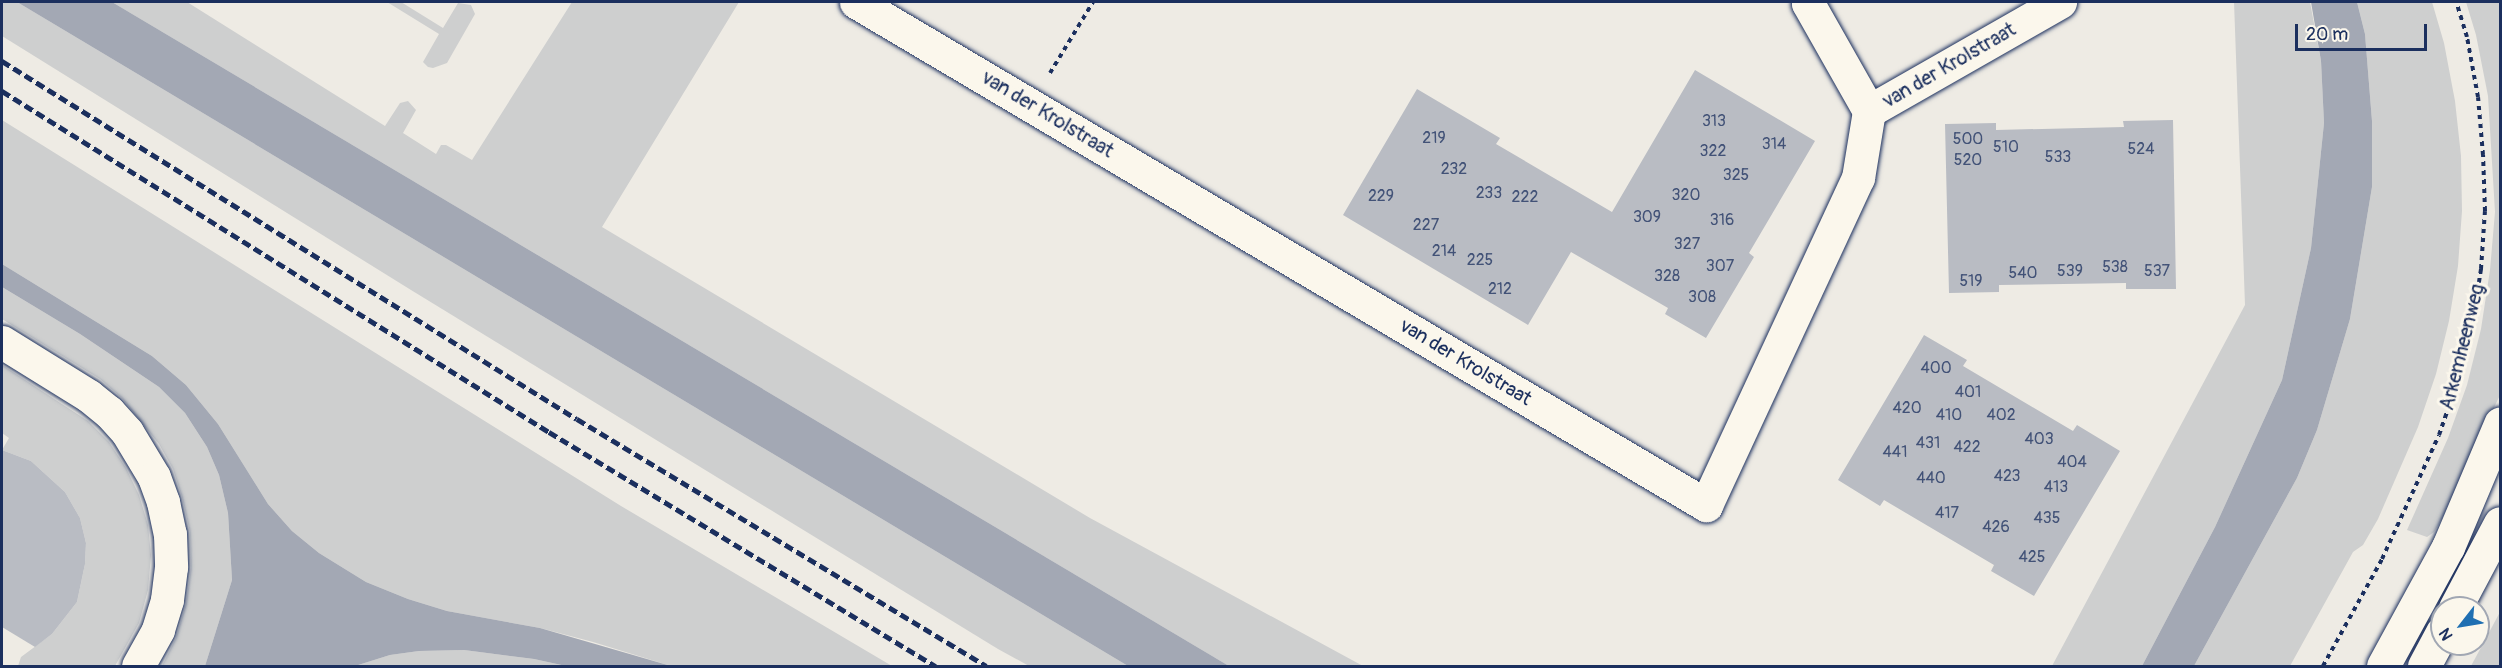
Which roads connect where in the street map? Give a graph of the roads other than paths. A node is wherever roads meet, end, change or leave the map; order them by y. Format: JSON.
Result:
{"nodes":[{"id":1,"x":856,"y":2,"type":"edge"},
{"id":2,"x":1810,"y":2,"type":"edge"},
{"id":3,"x":2060,"y":2,"type":"edge"},
{"id":4,"x":1869,"y":111,"type":"junction"},
{"id":5,"x":2,"y":342,"type":"edge"},
{"id":6,"x":2500,"y":424,"type":"edge"},
{"id":7,"x":2500,"y":523,"type":"edge"},
{"id":8,"x":2461,"y":596,"type":"edge"},
{"id":9,"x":138,"y":666,"type":"edge"},
{"id":10,"x":2383,"y":666,"type":"edge"}],
"edges":[{"from":1,"to":4,"type":"street","name":"van der Krolstraat"},
{"from":2,"to":4,"type":"street","name":"van der Krolstraat"},
{"from":3,"to":4,"type":"street","name":"van der Krolstraat"},
{"from":5,"to":9,"type":"street"},
{"from":6,"to":10,"type":"street"},
{"from":7,"to":8,"type":"street"}]}
